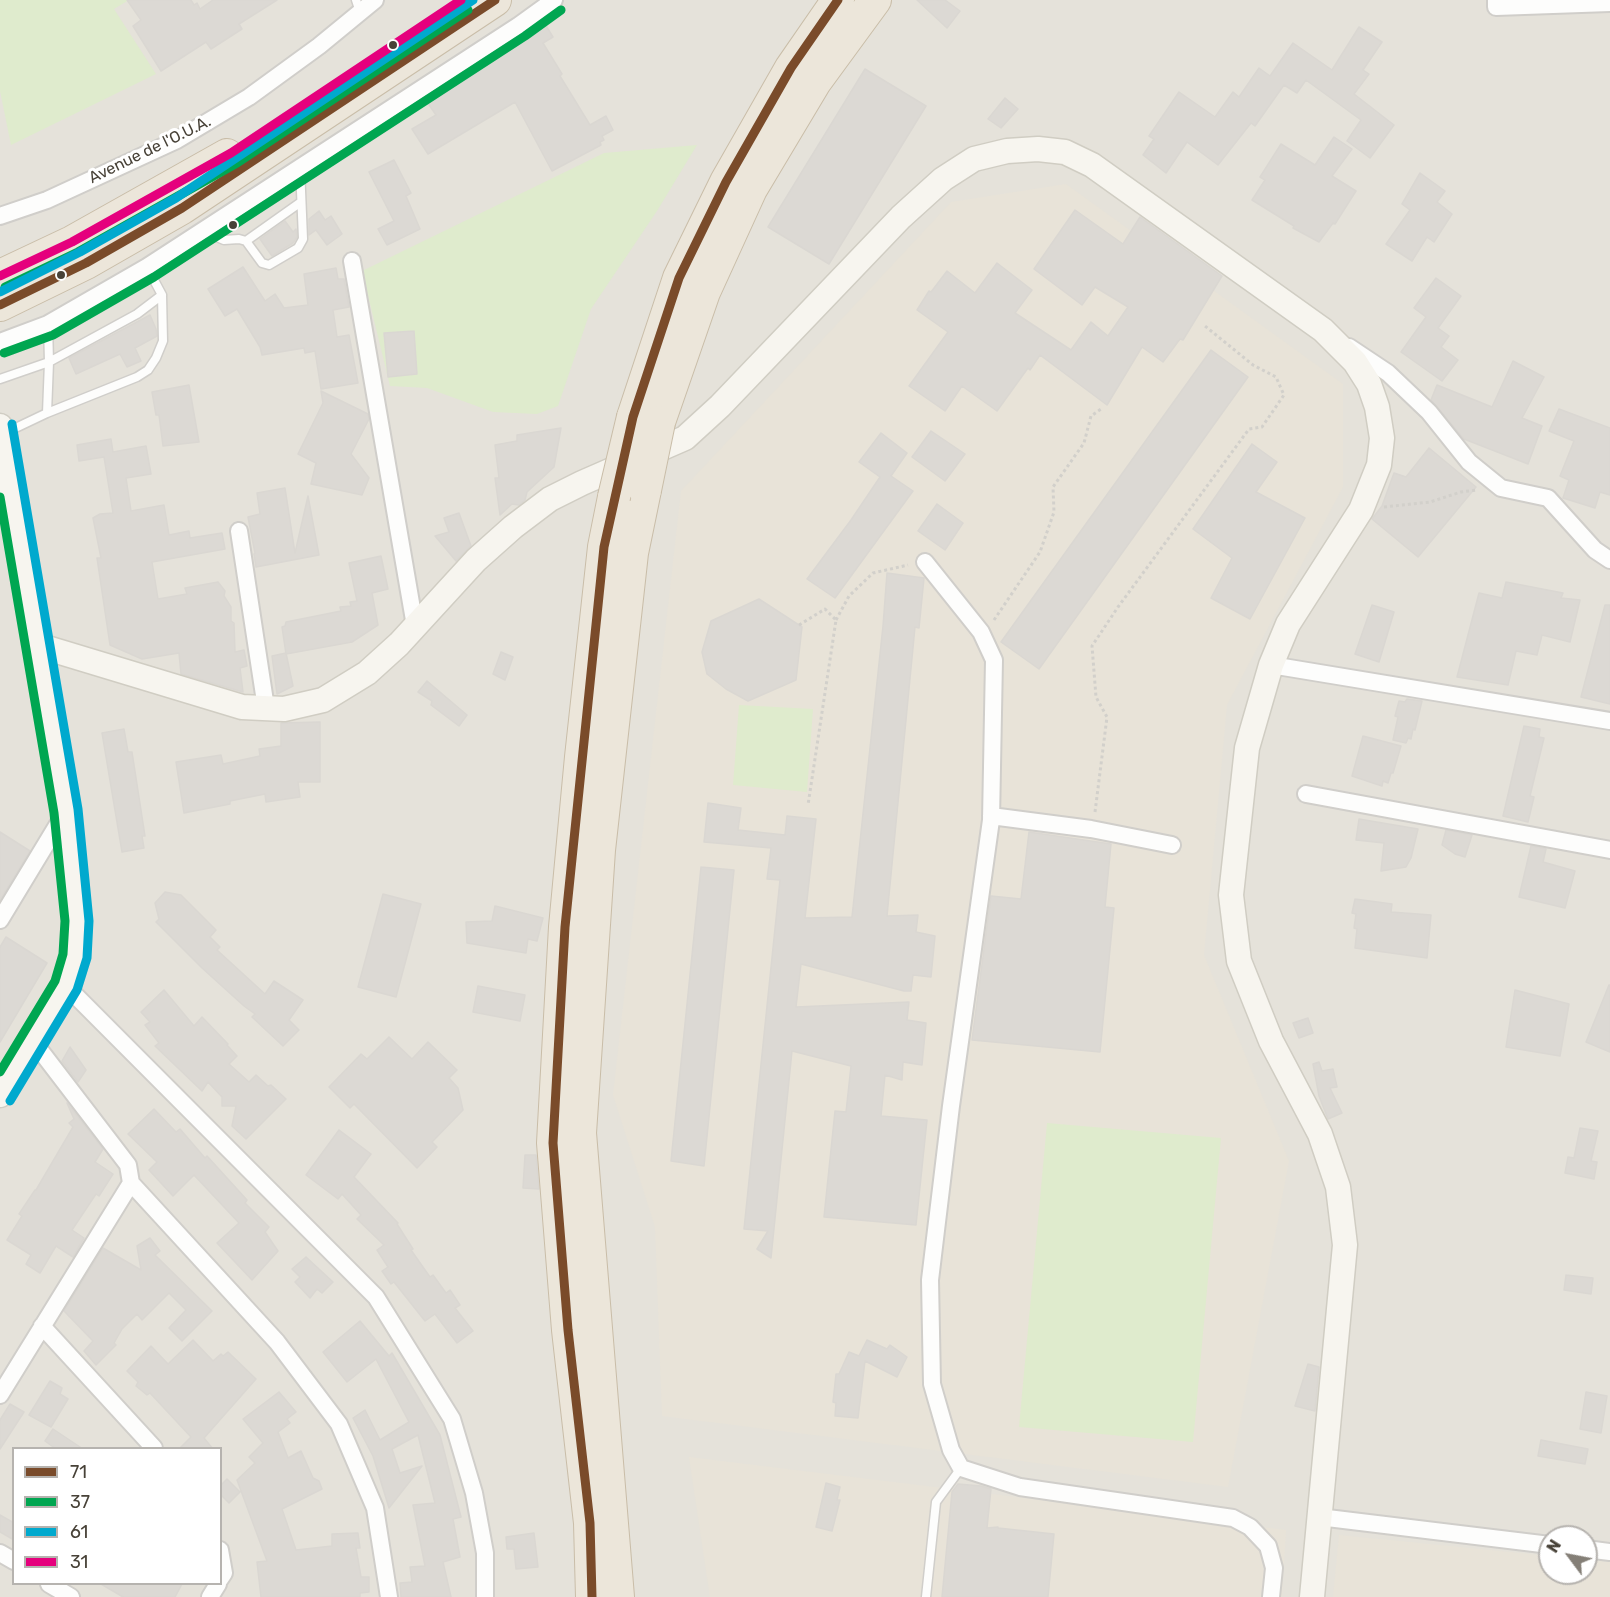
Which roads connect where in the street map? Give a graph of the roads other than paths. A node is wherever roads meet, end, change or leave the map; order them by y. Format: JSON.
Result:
{"nodes":[{"id":1,"x":375,"y":0,"type":"edge"},
{"id":2,"x":461,"y":0,"type":"edge"},
{"id":3,"x":495,"y":0,"type":"edge"},
{"id":4,"x":554,"y":0,"type":"edge"},
{"id":5,"x":838,"y":0,"type":"edge"},
{"id":6,"x":875,"y":0,"type":"edge"},
{"id":7,"x":1496,"y":0,"type":"edge"},
{"id":8,"x":1610,"y":3,"type":"edge"},
{"id":9,"x":358,"y":6,"type":"edge"},
{"id":10,"x":300,"y":167,"type":"junction"},
{"id":11,"x":301,"y":202,"type":"junction"},
{"id":12,"x":0,"y":216,"type":"edge"},
{"id":13,"x":202,"y":231,"type":"junction"},
{"id":14,"x":246,"y":241,"type":"junction"},
{"id":15,"x":352,"y":261,"type":"dead end"},
{"id":16,"x":147,"y":267,"type":"junction"},
{"id":17,"x":0,"y":276,"type":"edge"},
{"id":18,"x":162,"y":295,"type":"junction"},
{"id":19,"x":0,"y":305,"type":"edge"},
{"id":20,"x":48,"y":324,"type":"junction"},
{"id":21,"x":1323,"y":330,"type":"junction"},
{"id":22,"x":0,"y":342,"type":"edge"},
{"id":23,"x":49,"y":363,"type":"junction"},
{"id":24,"x":0,"y":379,"type":"edge"},
{"id":25,"x":46,"y":413,"type":"junction"},
{"id":26,"x":646,"y":419,"type":"junction"},
{"id":27,"x":1,"y":430,"type":"edge"},
{"id":28,"x":239,"y":531,"type":"dead end"},
{"id":29,"x":1610,"y":560,"type":"edge"},
{"id":30,"x":925,"y":562,"type":"road end"},
{"id":31,"x":416,"y":626,"type":"junction"},
{"id":32,"x":37,"y":645,"type":"junction"},
{"id":33,"x":1271,"y":665,"type":"junction"},
{"id":34,"x":266,"y":708,"type":"junction"},
{"id":35,"x":1610,"y":721,"type":"edge"},
{"id":36,"x":1306,"y":794,"type":"dead end"},
{"id":37,"x":66,"y":811,"type":"junction"},
{"id":38,"x":991,"y":816,"type":"junction"},
{"id":39,"x":1172,"y":844,"type":"dead end"},
{"id":40,"x":1610,"y":850,"type":"edge"},
{"id":41,"x":0,"y":920,"type":"edge"},
{"id":42,"x":66,"y":986,"type":"junction"},
{"id":43,"x":33,"y":1041,"type":"junction"},
{"id":44,"x":0,"y":1095,"type":"edge"},
{"id":45,"x":131,"y":1183,"type":"junction"},
{"id":46,"x":42,"y":1326,"type":"junction"},
{"id":47,"x":0,"y":1395,"type":"edge"},
{"id":48,"x":152,"y":1447,"type":"edge"},
{"id":49,"x":961,"y":1468,"type":"junction"},
{"id":50,"x":1320,"y":1517,"type":"junction"},
{"id":51,"x":1538,"y":1544,"type":"edge"},
{"id":52,"x":222,"y":1562,"type":"edge"},
{"id":53,"x":222,"y":1576,"type":"edge"},
{"id":54,"x":51,"y":1585,"type":"edge"},
{"id":55,"x":71,"y":1597,"type":"edge"},
{"id":56,"x":389,"y":1597,"type":"edge"},
{"id":57,"x":485,"y":1597,"type":"edge"},
{"id":58,"x":592,"y":1597,"type":"edge"},
{"id":59,"x":618,"y":1597,"type":"edge"},
{"id":60,"x":926,"y":1597,"type":"edge"},
{"id":61,"x":1271,"y":1597,"type":"edge"},
{"id":62,"x":1312,"y":1597,"type":"edge"}],
"edges":[{"from":1,"to":9,"type":"street","name":"Avenue de l'O.U.A."},
{"from":2,"to":17,"type":"highway"},
{"from":3,"to":19,"type":"highway"},
{"from":4,"to":10,"type":"street"},
{"from":5,"to":26,"type":"highway"},
{"from":6,"to":26,"type":"highway"},
{"from":7,"to":8,"type":"street"},
{"from":9,"to":12,"type":"street","name":"Avenue de l'O.U.A."},
{"from":10,"to":11,"type":"lane"},
{"from":10,"to":13,"type":"street"},
{"from":11,"to":14,"type":"lane"},
{"from":11,"to":14,"type":"lane"},
{"from":13,"to":14,"type":"lane"},
{"from":13,"to":16,"type":"street"},
{"from":15,"to":31,"type":"street"},
{"from":16,"to":18,"type":"lane"},
{"from":16,"to":20,"type":"street"},
{"from":18,"to":23,"type":"lane"},
{"from":18,"to":25,"type":"lane"},
{"from":20,"to":22,"type":"street"},
{"from":20,"to":23,"type":"lane"},
{"from":21,"to":29,"type":"street"},
{"from":21,"to":31,"type":"street"},
{"from":21,"to":33,"type":"street"},
{"from":23,"to":24,"type":"lane"},
{"from":23,"to":25,"type":"lane"},
{"from":25,"to":27,"type":"lane"},
{"from":26,"to":58,"type":"highway","bridge":true},
{"from":26,"to":59,"type":"highway","bridge":true},
{"from":27,"to":32,"type":"street"},
{"from":28,"to":34,"type":"street"},
{"from":30,"to":38,"type":"street"},
{"from":31,"to":34,"type":"street"},
{"from":32,"to":34,"type":"street"},
{"from":32,"to":37,"type":"street"},
{"from":33,"to":35,"type":"street"},
{"from":33,"to":50,"type":"street"},
{"from":36,"to":40,"type":"street"},
{"from":37,"to":41,"type":"street"},
{"from":37,"to":42,"type":"street"},
{"from":38,"to":39,"type":"street"},
{"from":38,"to":49,"type":"street"},
{"from":42,"to":43,"type":"street"},
{"from":42,"to":57,"type":"street"},
{"from":43,"to":44,"type":"street"},
{"from":43,"to":45,"type":"street"},
{"from":45,"to":46,"type":"street"},
{"from":45,"to":56,"type":"street"},
{"from":46,"to":47,"type":"street"},
{"from":46,"to":48,"type":"street"},
{"from":49,"to":60,"type":"lane"},
{"from":49,"to":61,"type":"street"},
{"from":50,"to":51,"type":"street"},
{"from":50,"to":62,"type":"street"},
{"from":52,"to":53,"type":"street"},
{"from":54,"to":55,"type":"street"}]}
